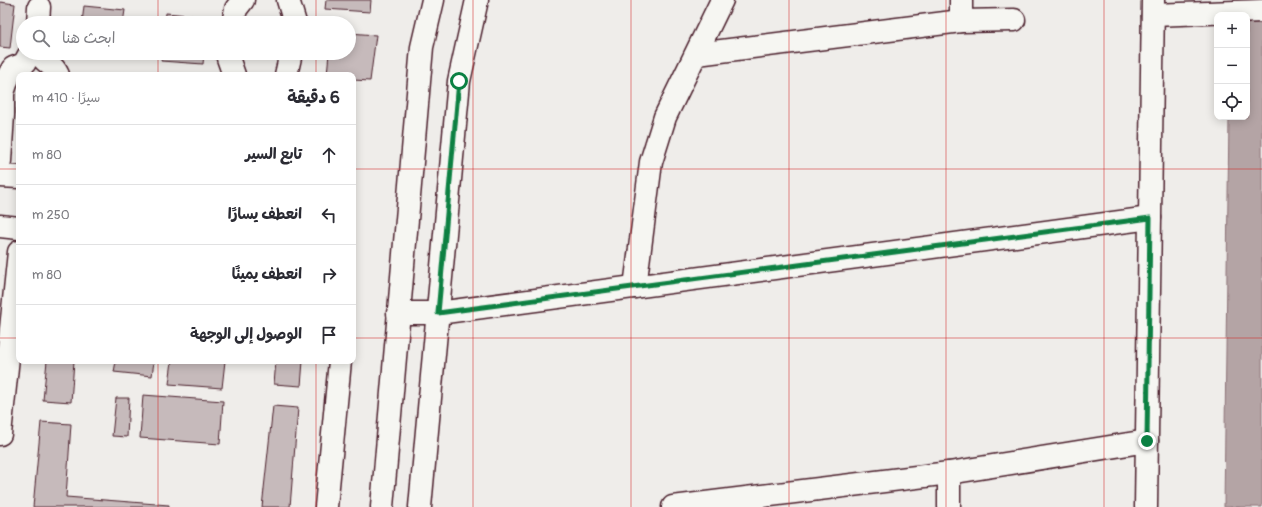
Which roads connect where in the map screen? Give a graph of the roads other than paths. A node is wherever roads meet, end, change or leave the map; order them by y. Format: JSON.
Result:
{"nodes":[{"id":1,"x":243,"y":0,"type":"edge"},
{"id":2,"x":288,"y":0,"type":"edge"},
{"id":3,"x":433,"y":0,"type":"edge"},
{"id":4,"x":476,"y":0,"type":"edge"},
{"id":5,"x":722,"y":0,"type":"edge"},
{"id":6,"x":962,"y":0,"type":"edge"},
{"id":7,"x":1153,"y":8,"type":"edge"},
{"id":8,"x":1262,"y":11,"type":"edge"},
{"id":9,"x":234,"y":16,"type":"edge"},
{"id":10,"x":293,"y":16,"type":"edge"},
{"id":11,"x":1014,"y":20,"type":"dead end"},
{"id":12,"x":961,"y":21,"type":"junction"},
{"id":13,"x":697,"y":54,"type":"junction"},
{"id":14,"x":26,"y":60,"type":"edge"},
{"id":15,"x":45,"y":60,"type":"edge"},
{"id":16,"x":229,"y":60,"type":"edge"},
{"id":17,"x":289,"y":60,"type":"edge"},
{"id":18,"x":57,"y":72,"type":"edge"},
{"id":19,"x":233,"y":72,"type":"edge"},
{"id":20,"x":287,"y":72,"type":"edge"},
{"id":21,"x":0,"y":162,"type":"edge"},
{"id":22,"x":0,"y":176,"type":"edge"},
{"id":23,"x":16,"y":177,"type":"edge"},
{"id":24,"x":1150,"y":218,"type":"junction"},
{"id":25,"x":0,"y":226,"type":"edge"},
{"id":26,"x":16,"y":228,"type":"edge"},
{"id":27,"x":16,"y":281,"type":"edge"},
{"id":28,"x":635,"y":287,"type":"junction"},
{"id":29,"x":398,"y":312,"type":"junction"},
{"id":30,"x":438,"y":313,"type":"junction"},
{"id":31,"x":340,"y":364,"type":"edge"},
{"id":32,"x":0,"y":434,"type":"edge"},
{"id":33,"x":1147,"y":441,"type":"junction"},
{"id":34,"x":949,"y":473,"type":"junction"},
{"id":35,"x":326,"y":507,"type":"edge"},
{"id":36,"x":382,"y":507,"type":"edge"},
{"id":37,"x":420,"y":507,"type":"edge"},
{"id":38,"x":673,"y":507,"type":"edge"},
{"id":39,"x":948,"y":507,"type":"edge"},
{"id":40,"x":1146,"y":507,"type":"edge"}],
"edges":[{"from":1,"to":9,"type":"street"},
{"from":2,"to":10,"type":"street"},
{"from":3,"to":29,"type":"street"},
{"from":4,"to":30,"type":"street"},
{"from":5,"to":13,"type":"street"},
{"from":6,"to":12,"type":"street"},
{"from":7,"to":8,"type":"street"},
{"from":7,"to":24,"type":"street"},
{"from":11,"to":12,"type":"street"},
{"from":12,"to":13,"type":"street"},
{"from":13,"to":28,"type":"street"},
{"from":14,"to":21,"type":"street"},
{"from":15,"to":18,"type":"street"},
{"from":16,"to":19,"type":"street"},
{"from":17,"to":20,"type":"street"},
{"from":22,"to":23,"type":"street"},
{"from":24,"to":28,"type":"street"},
{"from":24,"to":33,"type":"street"},
{"from":25,"to":26,"type":"street"},
{"from":27,"to":32,"type":"street"},
{"from":28,"to":30,"type":"street"},
{"from":29,"to":30,"type":"street"},
{"from":29,"to":36,"type":"street"},
{"from":30,"to":37,"type":"street"},
{"from":31,"to":35,"type":"street"},
{"from":33,"to":34,"type":"street"},
{"from":33,"to":40,"type":"street"},
{"from":34,"to":38,"type":"street"},
{"from":34,"to":39,"type":"street"}]}
